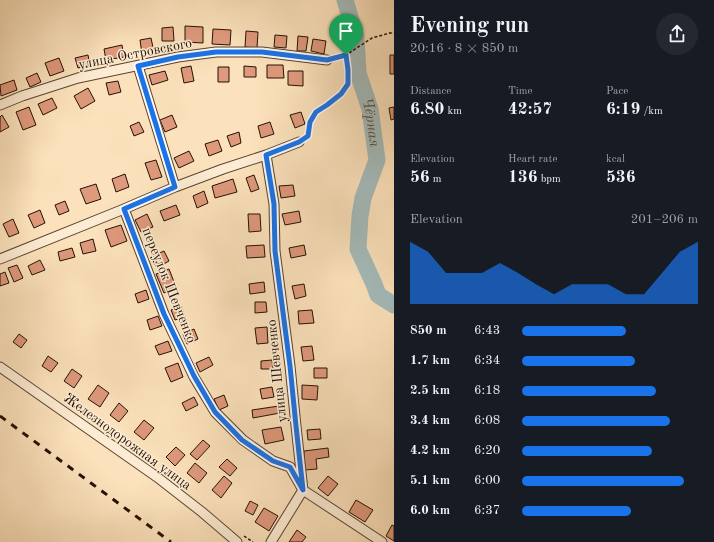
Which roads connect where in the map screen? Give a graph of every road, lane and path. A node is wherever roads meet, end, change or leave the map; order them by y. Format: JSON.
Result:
{"nodes":[{"id":1,"x":394,"y":33,"type":"edge"},
{"id":2,"x":346,"y":55,"type":"junction"},
{"id":3,"x":327,"y":60,"type":"joint"},
{"id":4,"x":138,"y":66,"type":"junction"},
{"id":5,"x":0,"y":105,"type":"edge"},
{"id":6,"x":299,"y":142,"type":"joint"},
{"id":7,"x":266,"y":155,"type":"junction"},
{"id":8,"x":175,"y":187,"type":"junction"},
{"id":9,"x":124,"y":209,"type":"junction"},
{"id":10,"x":0,"y":259,"type":"edge"},
{"id":11,"x":0,"y":367,"type":"edge"},
{"id":12,"x":303,"y":490,"type":"junction"},
{"id":13,"x":237,"y":542,"type":"edge"},
{"id":14,"x":271,"y":542,"type":"edge"},
{"id":15,"x":382,"y":542,"type":"edge"}],
"edges":[{"from":1,"to":2,"type":"path"},
{"from":2,"to":3,"type":"path"},
{"from":2,"to":6,"type":"path"},
{"from":3,"to":4,"type":"street","name":"улица Островского"},
{"from":4,"to":5,"type":"street","name":"улица Островского"},
{"from":4,"to":8,"type":"street"},
{"from":6,"to":7,"type":"street"},
{"from":7,"to":8,"type":"street"},
{"from":7,"to":12,"type":"street","name":"улица Шевченко"},
{"from":8,"to":9,"type":"street"},
{"from":9,"to":10,"type":"street"},
{"from":9,"to":12,"type":"street","name":"переулок Шевченко"},
{"from":11,"to":13,"type":"street","name":"Железнодорожная улица"},
{"from":12,"to":14,"type":"street"},
{"from":12,"to":15,"type":"street"}]}
